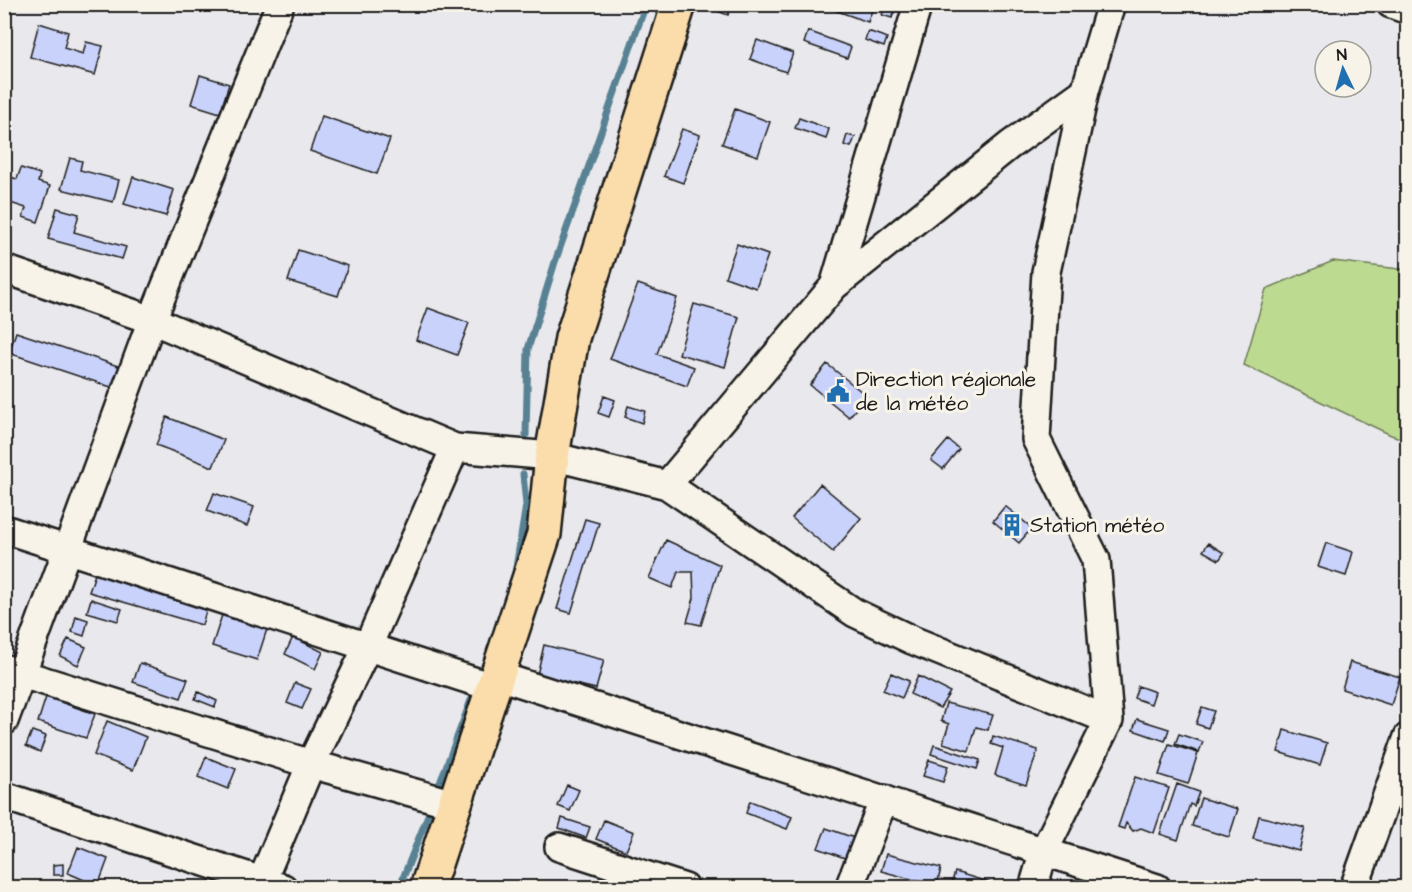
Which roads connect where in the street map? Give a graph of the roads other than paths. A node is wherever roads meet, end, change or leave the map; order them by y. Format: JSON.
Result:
{"nodes":[{"id":1,"x":280,"y":4,"type":"edge"},
{"id":2,"x":679,"y":4,"type":"edge"},
{"id":3,"x":918,"y":4,"type":"edge"},
{"id":4,"x":1111,"y":4,"type":"edge"},
{"id":5,"x":1391,"y":4,"type":"edge"},
{"id":6,"x":1407,"y":10,"type":"edge"},
{"id":7,"x":1085,"y":91,"type":"junction"},
{"id":8,"x":4,"y":269,"type":"edge"},
{"id":9,"x":834,"y":286,"type":"junction"},
{"id":10,"x":152,"y":320,"type":"junction"},
{"id":11,"x":455,"y":448,"type":"junction"},
{"id":12,"x":552,"y":456,"type":"junction"},
{"id":13,"x":667,"y":486,"type":"junction"},
{"id":14,"x":4,"y":529,"type":"edge"},
{"id":15,"x":68,"y":548,"type":"junction"},
{"id":16,"x":367,"y":648,"type":"junction"},
{"id":17,"x":13,"y":672,"type":"edge"},
{"id":18,"x":497,"y":682,"type":"junction"},
{"id":19,"x":1109,"y":720,"type":"junction"},
{"id":20,"x":4,"y":721,"type":"edge"},
{"id":21,"x":1407,"y":737,"type":"edge"},
{"id":22,"x":310,"y":764,"type":"junction"},
{"id":23,"x":4,"y":796,"type":"edge"},
{"id":24,"x":884,"y":799,"type":"junction"},
{"id":25,"x":454,"y":804,"type":"junction"},
{"id":26,"x":559,"y":848,"type":"dead end"},
{"id":27,"x":1044,"y":851,"type":"junction"},
{"id":28,"x":268,"y":885,"type":"edge"},
{"id":29,"x":427,"y":888,"type":"edge"},
{"id":30,"x":685,"y":888,"type":"edge"},
{"id":31,"x":849,"y":888,"type":"edge"},
{"id":32,"x":1033,"y":888,"type":"edge"},
{"id":33,"x":1157,"y":888,"type":"edge"},
{"id":34,"x":1354,"y":888,"type":"edge"}],
"edges":[{"from":1,"to":10,"type":"street"},
{"from":2,"to":12,"type":"main road"},
{"from":3,"to":9,"type":"street"},
{"from":4,"to":7,"type":"street"},
{"from":5,"to":6,"type":"street"},
{"from":7,"to":9,"type":"street"},
{"from":7,"to":19,"type":"street"},
{"from":8,"to":10,"type":"street"},
{"from":9,"to":13,"type":"street"},
{"from":10,"to":11,"type":"street"},
{"from":10,"to":15,"type":"street"},
{"from":11,"to":12,"type":"street"},
{"from":11,"to":16,"type":"street"},
{"from":12,"to":13,"type":"street"},
{"from":12,"to":18,"type":"main road"},
{"from":13,"to":19,"type":"street"},
{"from":14,"to":15,"type":"street"},
{"from":15,"to":16,"type":"street"},
{"from":15,"to":17,"type":"street"},
{"from":16,"to":18,"type":"street"},
{"from":16,"to":22,"type":"street"},
{"from":17,"to":20,"type":"street"},
{"from":17,"to":22,"type":"street"},
{"from":18,"to":24,"type":"street"},
{"from":18,"to":25,"type":"main road"},
{"from":19,"to":27,"type":"street"},
{"from":21,"to":34,"type":"street"},
{"from":22,"to":25,"type":"street"},
{"from":22,"to":28,"type":"street"},
{"from":23,"to":28,"type":"street"},
{"from":24,"to":27,"type":"street"},
{"from":24,"to":31,"type":"street"},
{"from":25,"to":29,"type":"main road"},
{"from":26,"to":30,"type":"street"},
{"from":27,"to":32,"type":"street"},
{"from":27,"to":33,"type":"street"}]}
